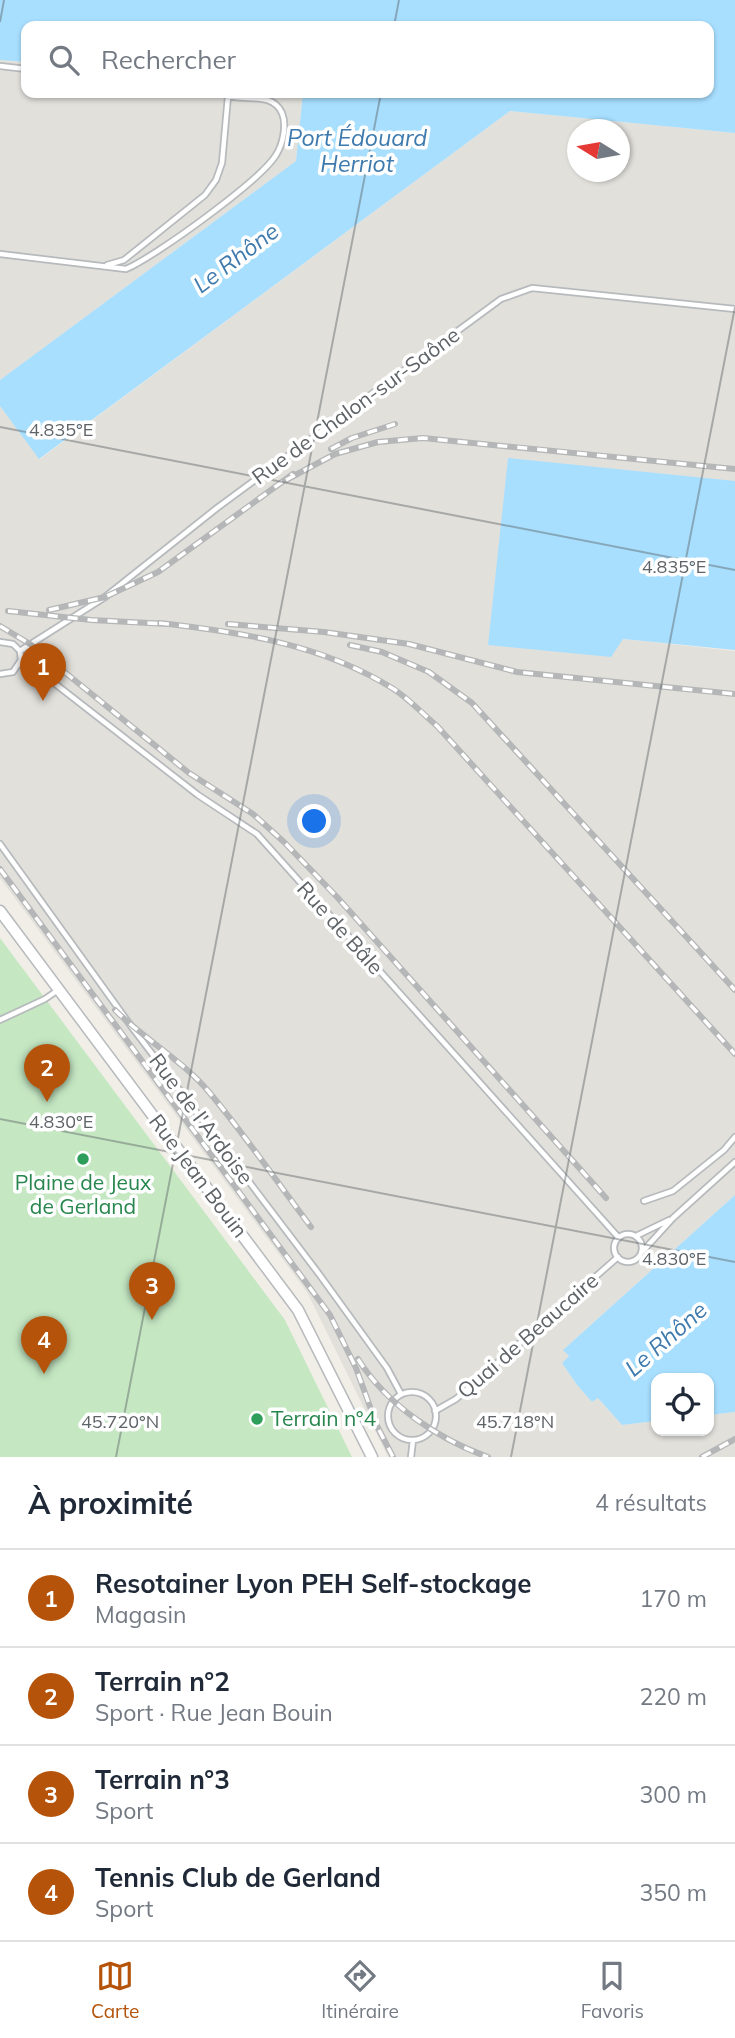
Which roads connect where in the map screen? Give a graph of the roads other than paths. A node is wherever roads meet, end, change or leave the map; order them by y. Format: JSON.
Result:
{"nodes":[{"id":1,"x":0,"y":66,"type":"edge"},
{"id":2,"x":21,"y":68,"type":"edge"},
{"id":3,"x":226,"y":98,"type":"edge"},
{"id":4,"x":261,"y":98,"type":"edge"},
{"id":5,"x":0,"y":254,"type":"edge"},
{"id":6,"x":106,"y":265,"type":"junction"},
{"id":7,"x":735,"y":309,"type":"edge"},
{"id":8,"x":1,"y":640,"type":"edge"},
{"id":9,"x":20,"y":651,"type":"junction"},
{"id":10,"x":20,"y":664,"type":"junction"},
{"id":11,"x":0,"y":674,"type":"edge"},
{"id":12,"x":0,"y":844,"type":"edge"},
{"id":13,"x":0,"y":911,"type":"edge"},
{"id":14,"x":58,"y":989,"type":"junction"},
{"id":15,"x":0,"y":1020,"type":"edge"},
{"id":16,"x":735,"y":1137,"type":"edge"},
{"id":17,"x":735,"y":1162,"type":"edge"},
{"id":18,"x":643,"y":1200,"type":"dead end"},
{"id":19,"x":673,"y":1218,"type":"junction"},
{"id":20,"x":635,"y":1236,"type":"junction"},
{"id":21,"x":619,"y":1238,"type":"junction"},
{"id":22,"x":642,"y":1252,"type":"junction"},
{"id":23,"x":618,"y":1257,"type":"junction"},
{"id":24,"x":401,"y":1394,"type":"junction"},
{"id":25,"x":435,"y":1411,"type":"junction"},
{"id":26,"x":413,"y":1440,"type":"junction"},
{"id":27,"x":372,"y":1457,"type":"edge"},
{"id":28,"x":411,"y":1457,"type":"edge"}],
"edges":[{"from":1,"to":2,"type":"lane"},
{"from":3,"to":6,"type":"lane"},
{"from":4,"to":6,"type":"lane"},
{"from":5,"to":6,"type":"lane"},
{"from":7,"to":9,"type":"lane","name":"Rue de Chalon-sur-Saône"},
{"from":8,"to":9,"type":"lane"},
{"from":9,"to":10,"type":"lane"},
{"from":10,"to":11,"type":"lane"},
{"from":10,"to":21,"type":"lane","name":"Rue de Bâle"},
{"from":12,"to":24,"type":"lane","name":"Rue de l'Ardoise"},
{"from":13,"to":14,"type":"street","name":"Rue Jean Bouin"},
{"from":14,"to":15,"type":"lane"},
{"from":14,"to":27,"type":"street","name":"Rue Jean Bouin"},
{"from":16,"to":18,"type":"lane"},
{"from":17,"to":19,"type":"lane"},
{"from":19,"to":20,"type":"lane"},
{"from":19,"to":22,"type":"lane"},
{"from":20,"to":21,"type":"lane"},
{"from":20,"to":22,"type":"lane"},
{"from":21,"to":23,"type":"lane","name":"Quai de Beaucaire"},
{"from":22,"to":23,"type":"lane","name":"Quai de Beaucaire"},
{"from":23,"to":25,"type":"lane","name":"Quai de Beaucaire"},
{"from":24,"to":25,"type":"lane"},
{"from":24,"to":26,"type":"lane"},
{"from":25,"to":26,"type":"lane"},
{"from":26,"to":28,"type":"lane"}]}
